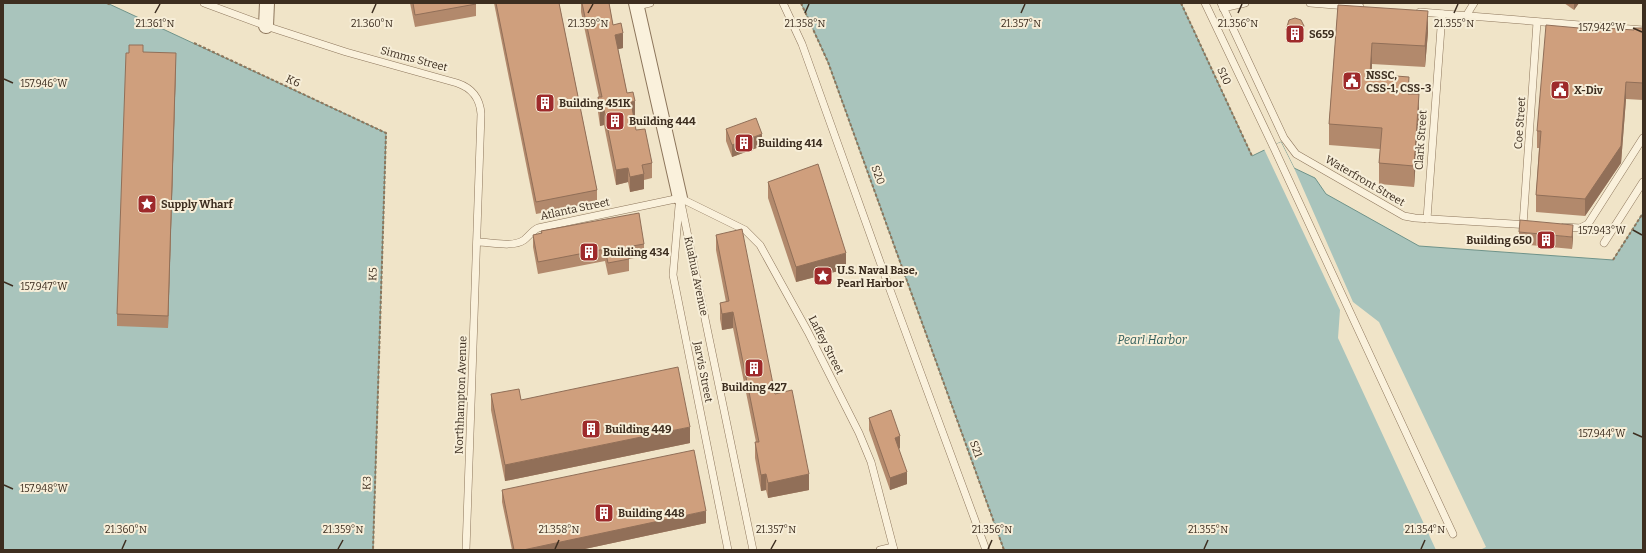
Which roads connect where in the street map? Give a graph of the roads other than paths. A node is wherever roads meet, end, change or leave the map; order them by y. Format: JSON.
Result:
{"nodes":[{"id":1,"x":204,"y":3,"type":"edge"},
{"id":2,"x":267,"y":3,"type":"edge"},
{"id":3,"x":783,"y":3,"type":"edge"},
{"id":4,"x":1205,"y":3,"type":"edge"},
{"id":5,"x":1244,"y":3,"type":"edge"},
{"id":6,"x":1310,"y":3,"type":"edge"},
{"id":7,"x":1474,"y":3,"type":"edge"},
{"id":8,"x":641,"y":4,"type":"edge"},
{"id":9,"x":1222,"y":5,"type":"edge"},
{"id":10,"x":1367,"y":8,"type":"edge"},
{"id":11,"x":1412,"y":11,"type":"edge"},
{"id":12,"x":1442,"y":14,"type":"junction"},
{"id":13,"x":1466,"y":16,"type":"junction"},
{"id":14,"x":1538,"y":22,"type":"junction"},
{"id":15,"x":266,"y":26,"type":"junction"},
{"id":16,"x":1643,"y":30,"type":"edge"},
{"id":17,"x":1643,"y":138,"type":"edge"},
{"id":18,"x":1643,"y":182,"type":"edge"},
{"id":19,"x":680,"y":198,"type":"junction"},
{"id":20,"x":1426,"y":219,"type":"junction"},
{"id":21,"x":1524,"y":225,"type":"junction"},
{"id":22,"x":1538,"y":226,"type":"edge"},
{"id":23,"x":1554,"y":227,"type":"edge"},
{"id":24,"x":477,"y":242,"type":"junction"},
{"id":25,"x":1604,"y":243,"type":"dead end"},
{"id":26,"x":1452,"y":534,"type":"dead end"},
{"id":27,"x":894,"y":548,"type":"edge"},
{"id":28,"x":466,"y":550,"type":"edge"},
{"id":29,"x":728,"y":550,"type":"edge"},
{"id":30,"x":753,"y":550,"type":"edge"},
{"id":31,"x":880,"y":550,"type":"edge"},
{"id":32,"x":986,"y":550,"type":"edge"}],
"edges":[{"from":1,"to":15,"type":"lane","name":"Simms Street"},
{"from":2,"to":15,"type":"street"},
{"from":3,"to":32,"type":"lane"},
{"from":4,"to":26,"type":"lane"},
{"from":5,"to":9,"type":"lane"},
{"from":6,"to":10,"type":"lane"},
{"from":7,"to":13,"type":"lane"},
{"from":8,"to":19,"type":"street","name":"Kuahua Avenue"},
{"from":9,"to":20,"type":"lane","name":"Waterfront Street"},
{"from":11,"to":12,"type":"lane"},
{"from":12,"to":13,"type":"lane"},
{"from":12,"to":20,"type":"lane","name":"Clark Street"},
{"from":13,"to":14,"type":"lane"},
{"from":14,"to":16,"type":"lane"},
{"from":14,"to":21,"type":"lane","name":"Coe Street"},
{"from":15,"to":24,"type":"lane","name":"Simms Street"},
{"from":17,"to":23,"type":"lane"},
{"from":18,"to":25,"type":"lane"},
{"from":19,"to":24,"type":"lane","name":"Atlanta Street"},
{"from":19,"to":27,"type":"lane","name":"Laffey Street"},
{"from":19,"to":29,"type":"lane","name":"Jarvis Street"},
{"from":19,"to":30,"type":"lane","name":"Kuahua Avenue"},
{"from":20,"to":21,"type":"lane","name":"Waterfront Street"},
{"from":21,"to":22,"type":"lane","name":"Waterfront Street"},
{"from":24,"to":28,"type":"lane","name":"Northhampton Avenue"},
{"from":27,"to":31,"type":"lane","name":"Laffey Street"}]}
